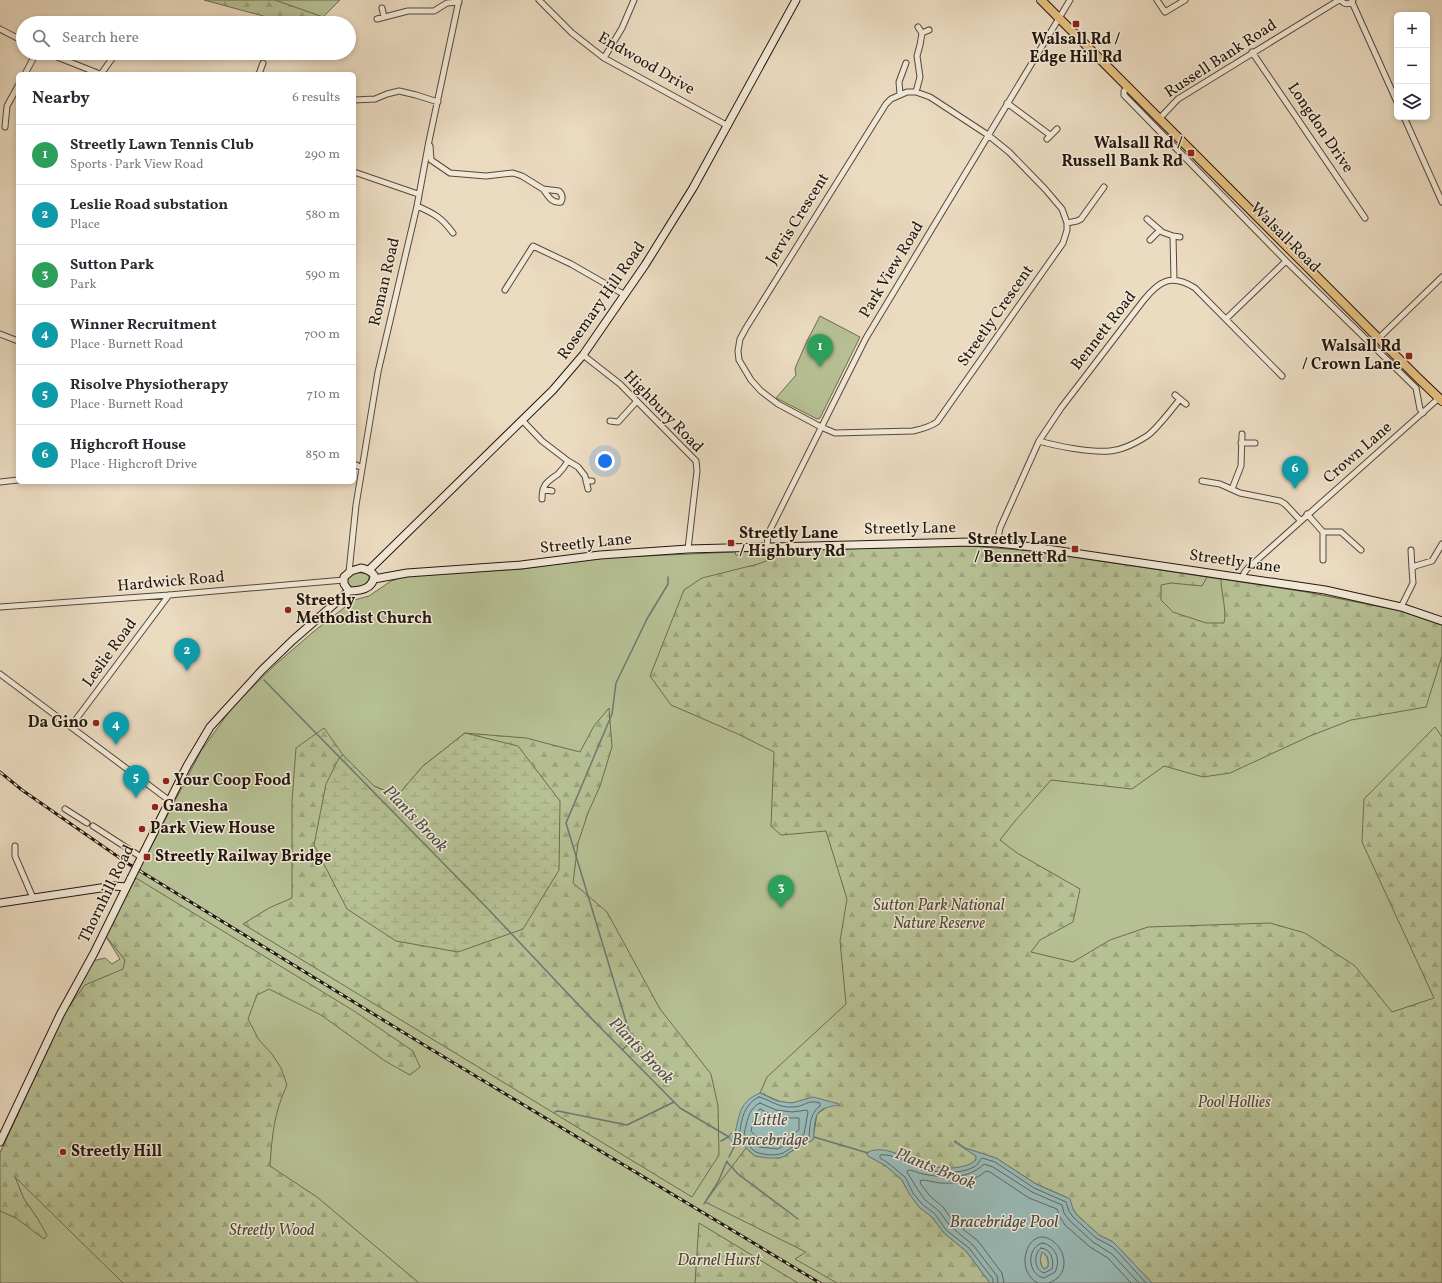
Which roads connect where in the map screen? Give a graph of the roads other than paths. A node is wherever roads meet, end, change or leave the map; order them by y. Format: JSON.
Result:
{"nodes":[{"id":1,"x":539,"y":0,"type":"edge"},
{"id":2,"x":634,"y":0,"type":"edge"},
{"id":3,"x":796,"y":0,"type":"edge"},
{"id":4,"x":1041,"y":0,"type":"edge"},
{"id":5,"x":1070,"y":0,"type":"edge"},
{"id":6,"x":1157,"y":0,"type":"edge"},
{"id":7,"x":1185,"y":0,"type":"edge"},
{"id":8,"x":1340,"y":0,"type":"edge"},
{"id":9,"x":459,"y":1,"type":"edge"},
{"id":10,"x":1353,"y":1,"type":"edge"},
{"id":11,"x":382,"y":8,"type":"dead end"},
{"id":12,"x":384,"y":17,"type":"junction"},
{"id":13,"x":1059,"y":18,"type":"junction"},
{"id":14,"x":377,"y":19,"type":"dead end"},
{"id":15,"x":918,"y":27,"type":"dead end"},
{"id":16,"x":0,"y":29,"type":"edge"},
{"id":17,"x":930,"y":30,"type":"dead end"},
{"id":18,"x":922,"y":33,"type":"junction"},
{"id":19,"x":16,"y":37,"type":"edge"},
{"id":20,"x":1252,"y":52,"type":"junction"},
{"id":21,"x":604,"y":58,"type":"junction"},
{"id":22,"x":32,"y":60,"type":"edge"},
{"id":23,"x":65,"y":60,"type":"edge"},
{"id":24,"x":111,"y":60,"type":"edge"},
{"id":25,"x":263,"y":63,"type":"dead end"},
{"id":26,"x":906,"y":63,"type":"dead end"},
{"id":27,"x":26,"y":72,"type":"edge"},
{"id":28,"x":96,"y":72,"type":"edge"},
{"id":29,"x":102,"y":72,"type":"edge"},
{"id":30,"x":260,"y":72,"type":"edge"},
{"id":31,"x":1128,"y":87,"type":"junction"},
{"id":32,"x":16,"y":90,"type":"edge"},
{"id":33,"x":916,"y":92,"type":"junction"},
{"id":34,"x":900,"y":94,"type":"junction"},
{"id":35,"x":1394,"y":95,"type":"edge"},
{"id":36,"x":356,"y":100,"type":"edge"},
{"id":37,"x":438,"y":102,"type":"junction"},
{"id":38,"x":1007,"y":103,"type":"junction"},
{"id":39,"x":1160,"y":118,"type":"junction"},
{"id":40,"x":1405,"y":120,"type":"edge"},
{"id":41,"x":728,"y":126,"type":"junction"},
{"id":42,"x":5,"y":127,"type":"dead end"},
{"id":43,"x":1057,"y":129,"type":"dead end"},
{"id":44,"x":988,"y":135,"type":"junction"},
{"id":45,"x":429,"y":141,"type":"junction"},
{"id":46,"x":356,"y":173,"type":"edge"},
{"id":47,"x":1104,"y":187,"type":"dead end"},
{"id":48,"x":543,"y":189,"type":"dead end"},
{"id":49,"x":418,"y":194,"type":"junction"},
{"id":50,"x":1442,"y":202,"type":"edge"},
{"id":51,"x":417,"y":206,"type":"junction"},
{"id":52,"x":1365,"y":218,"type":"dead end"},
{"id":53,"x":1148,"y":219,"type":"dead end"},
{"id":54,"x":1067,"y":223,"type":"junction"},
{"id":55,"x":1160,"y":230,"type":"junction"},
{"id":56,"x":453,"y":233,"type":"dead end"},
{"id":57,"x":1173,"y":236,"type":"junction"},
{"id":58,"x":1180,"y":238,"type":"dead end"},
{"id":59,"x":1150,"y":240,"type":"dead end"},
{"id":60,"x":1286,"y":260,"type":"junction"},
{"id":61,"x":1442,"y":277,"type":"edge"},
{"id":62,"x":1174,"y":280,"type":"junction"},
{"id":63,"x":505,"y":290,"type":"dead end"},
{"id":64,"x":624,"y":295,"type":"junction"},
{"id":65,"x":1226,"y":319,"type":"junction"},
{"id":66,"x":0,"y":334,"type":"edge"},
{"id":67,"x":1379,"y":338,"type":"junction"},
{"id":68,"x":16,"y":340,"type":"edge"},
{"id":69,"x":583,"y":355,"type":"junction"},
{"id":70,"x":1282,"y":376,"type":"dead end"},
{"id":71,"x":1175,"y":394,"type":"dead end"},
{"id":72,"x":1180,"y":399,"type":"junction"},
{"id":73,"x":1441,"y":400,"type":"edge"},
{"id":74,"x":637,"y":401,"type":"junction"},
{"id":75,"x":1186,"y":404,"type":"dead end"},
{"id":76,"x":1423,"y":413,"type":"junction"},
{"id":77,"x":522,"y":420,"type":"junction"},
{"id":78,"x":610,"y":421,"type":"dead end"},
{"id":79,"x":821,"y":427,"type":"junction"},
{"id":80,"x":1242,"y":434,"type":"dead end"},
{"id":81,"x":1039,"y":441,"type":"junction"},
{"id":82,"x":1241,"y":443,"type":"junction"},
{"id":83,"x":1255,"y":443,"type":"dead end"},
{"id":84,"x":568,"y":461,"type":"junction"},
{"id":85,"x":356,"y":465,"type":"edge"},
{"id":86,"x":362,"y":468,"type":"junction"},
{"id":87,"x":16,"y":480,"type":"edge"},
{"id":88,"x":586,"y":481,"type":"junction"},
{"id":89,"x":592,"y":481,"type":"dead end"},
{"id":90,"x":1202,"y":481,"type":"dead end"},
{"id":91,"x":0,"y":482,"type":"edge"},
{"id":92,"x":1210,"y":482,"type":"junction"},
{"id":93,"x":543,"y":489,"type":"junction"},
{"id":94,"x":588,"y":489,"type":"dead end"},
{"id":95,"x":1208,"y":489,"type":"dead end"},
{"id":96,"x":1232,"y":489,"type":"junction"},
{"id":97,"x":552,"y":491,"type":"dead end"},
{"id":98,"x":542,"y":499,"type":"dead end"},
{"id":99,"x":1307,"y":514,"type":"junction"},
{"id":100,"x":1301,"y":521,"type":"junction"},
{"id":101,"x":1323,"y":532,"type":"junction"},
{"id":102,"x":997,"y":543,"type":"junction"},
{"id":103,"x":1442,"y":544,"type":"edge"},
{"id":104,"x":767,"y":547,"type":"junction"},
{"id":105,"x":688,"y":549,"type":"junction"},
{"id":106,"x":1361,"y":550,"type":"dead end"},
{"id":107,"x":1411,"y":550,"type":"dead end"},
{"id":108,"x":1323,"y":560,"type":"dead end"},
{"id":109,"x":1412,"y":569,"type":"junction"},
{"id":110,"x":369,"y":570,"type":"junction"},
{"id":111,"x":349,"y":572,"type":"junction"},
{"id":112,"x":1243,"y":577,"type":"junction"},
{"id":113,"x":374,"y":579,"type":"junction"},
{"id":114,"x":344,"y":580,"type":"junction"},
{"id":115,"x":349,"y":590,"type":"junction"},
{"id":116,"x":169,"y":595,"type":"junction"},
{"id":117,"x":1402,"y":607,"type":"junction"},
{"id":118,"x":0,"y":608,"type":"edge"},
{"id":119,"x":1442,"y":620,"type":"edge"},
{"id":120,"x":0,"y":674,"type":"edge"},
{"id":121,"x":71,"y":726,"type":"junction"},
{"id":122,"x":170,"y":801,"type":"junction"},
{"id":123,"x":65,"y":809,"type":"dead end"},
{"id":124,"x":87,"y":823,"type":"dead end"},
{"id":125,"x":93,"y":826,"type":"dead end"},
{"id":126,"x":15,"y":846,"type":"dead end"},
{"id":127,"x":141,"y":857,"type":"junction"},
{"id":128,"x":126,"y":887,"type":"junction"},
{"id":129,"x":33,"y":898,"type":"junction"},
{"id":130,"x":0,"y":903,"type":"edge"},
{"id":131,"x":0,"y":1142,"type":"edge"}],
"edges":[{"from":1,"to":21,"type":"street","name":"Endwood Drive"},
{"from":2,"to":21,"type":"street"},
{"from":3,"to":41,"type":"main road","name":"Rosemary Hill Road"},
{"from":4,"to":13,"type":"main road","name":"Walsall Road"},
{"from":5,"to":13,"type":"street","name":"Park View Road"},
{"from":6,"to":7,"type":"street"},
{"from":8,"to":10,"type":"street","name":"Russell Bank Road"},
{"from":8,"to":20,"type":"street","name":"Russell Bank Road"},
{"from":9,"to":12,"type":"street"},
{"from":9,"to":37,"type":"street","name":"Roman Road"},
{"from":10,"to":35,"type":"street","name":"Russell Bank Road"},
{"from":11,"to":12,"type":"street"},
{"from":12,"to":14,"type":"street"},
{"from":13,"to":31,"type":"main road","name":"Walsall Road"},
{"from":13,"to":38,"type":"street","name":"Park View Road"},
{"from":15,"to":18,"type":"street"},
{"from":16,"to":19,"type":"street"},
{"from":17,"to":18,"type":"street"},
{"from":18,"to":33,"type":"street"},
{"from":20,"to":39,"type":"street","name":"Russell Bank Road"},
{"from":20,"to":52,"type":"street","name":"Longdon Drive"},
{"from":21,"to":41,"type":"street","name":"Endwood Drive"},
{"from":22,"to":27,"type":"street"},
{"from":23,"to":28,"type":"street"},
{"from":24,"to":29,"type":"street"},
{"from":25,"to":30,"type":"street"},
{"from":26,"to":34,"type":"street"},
{"from":31,"to":39,"type":"main road","name":"Walsall Road"},
{"from":31,"to":60,"type":"street","name":"Walsall Road"},
{"from":32,"to":42,"type":"street"},
{"from":33,"to":34,"type":"street"},
{"from":33,"to":44,"type":"street"},
{"from":34,"to":79,"type":"street","name":"Jervis Crescent"},
{"from":36,"to":37,"type":"street"},
{"from":37,"to":45,"type":"street","name":"Roman Road"},
{"from":38,"to":43,"type":"street"},
{"from":38,"to":44,"type":"street","name":"Park View Road"},
{"from":39,"to":67,"type":"main road","name":"Walsall Road"},
{"from":40,"to":50,"type":"street"},
{"from":41,"to":64,"type":"main road","name":"Rosemary Hill Road"},
{"from":44,"to":54,"type":"street"},
{"from":44,"to":79,"type":"street","name":"Park View Road"},
{"from":45,"to":48,"type":"street"},
{"from":45,"to":49,"type":"street","name":"Roman Road"},
{"from":46,"to":49,"type":"street"},
{"from":47,"to":54,"type":"street"},
{"from":49,"to":51,"type":"street","name":"Roman Road"},
{"from":51,"to":56,"type":"street"},
{"from":51,"to":86,"type":"street","name":"Roman Road"},
{"from":53,"to":55,"type":"street"},
{"from":54,"to":79,"type":"street","name":"Streetly Crescent"},
{"from":55,"to":57,"type":"street"},
{"from":55,"to":59,"type":"street"},
{"from":57,"to":58,"type":"street"},
{"from":57,"to":62,"type":"street"},
{"from":60,"to":65,"type":"street"},
{"from":60,"to":76,"type":"street","name":"Walsall Road"},
{"from":61,"to":67,"type":"street"},
{"from":62,"to":65,"type":"street"},
{"from":62,"to":81,"type":"street","name":"Bennett Road"},
{"from":63,"to":64,"type":"street"},
{"from":64,"to":69,"type":"main road","name":"Rosemary Hill Road"},
{"from":65,"to":70,"type":"street"},
{"from":66,"to":68,"type":"street"},
{"from":67,"to":73,"type":"main road","name":"Walsall Road"},
{"from":69,"to":74,"type":"street","name":"Highbury Road"},
{"from":69,"to":77,"type":"main road","name":"Rosemary Hill Road"},
{"from":71,"to":72,"type":"street"},
{"from":72,"to":75,"type":"street"},
{"from":72,"to":81,"type":"street"},
{"from":73,"to":76,"type":"street","name":"Crown Lane"},
{"from":74,"to":78,"type":"street"},
{"from":74,"to":105,"type":"street","name":"Highbury Road"},
{"from":76,"to":99,"type":"street","name":"Crown Lane"},
{"from":77,"to":84,"type":"street"},
{"from":77,"to":110,"type":"main road","name":"Rosemary Hill Road"},
{"from":79,"to":104,"type":"street","name":"Park View Road"},
{"from":80,"to":82,"type":"street"},
{"from":81,"to":102,"type":"street","name":"Bennett Road"},
{"from":82,"to":83,"type":"street"},
{"from":82,"to":96,"type":"street"},
{"from":84,"to":88,"type":"street"},
{"from":84,"to":93,"type":"street"},
{"from":85,"to":86,"type":"street"},
{"from":86,"to":111,"type":"street","name":"Roman Road"},
{"from":87,"to":91,"type":"street"},
{"from":88,"to":89,"type":"street"},
{"from":88,"to":94,"type":"street"},
{"from":90,"to":92,"type":"street"},
{"from":92,"to":95,"type":"street"},
{"from":92,"to":96,"type":"street"},
{"from":93,"to":97,"type":"street"},
{"from":93,"to":98,"type":"street"},
{"from":96,"to":100,"type":"street"},
{"from":99,"to":100,"type":"street","name":"Crown Lane"},
{"from":99,"to":101,"type":"street"},
{"from":100,"to":112,"type":"street","name":"Crown Lane"},
{"from":101,"to":106,"type":"street"},
{"from":101,"to":108,"type":"street"},
{"from":102,"to":104,"type":"main road","name":"Streetly Lane"},
{"from":102,"to":112,"type":"main road","name":"Streetly Lane"},
{"from":103,"to":109,"type":"street"},
{"from":104,"to":105,"type":"main road","name":"Streetly Lane"},
{"from":105,"to":113,"type":"main road","name":"Streetly Lane"},
{"from":107,"to":109,"type":"street"},
{"from":109,"to":117,"type":"street"},
{"from":110,"to":111,"type":"main road"},
{"from":110,"to":113,"type":"main road"},
{"from":111,"to":114,"type":"main road"},
{"from":112,"to":117,"type":"main road","name":"Streetly Lane"},
{"from":113,"to":115,"type":"main road"},
{"from":114,"to":115,"type":"main road"},
{"from":114,"to":116,"type":"street","name":"Hardwick Road"},
{"from":115,"to":122,"type":"main road","name":"Thornhill Road"},
{"from":116,"to":118,"type":"street","name":"Hardwick Road"},
{"from":116,"to":121,"type":"street","name":"Leslie Road"},
{"from":117,"to":119,"type":"main road","name":"Streetly Lane"},
{"from":120,"to":121,"type":"street"},
{"from":121,"to":122,"type":"street"},
{"from":122,"to":127,"type":"main road","name":"Thornhill Road"},
{"from":123,"to":124,"type":"street"},
{"from":125,"to":127,"type":"street"},
{"from":126,"to":129,"type":"street"},
{"from":127,"to":128,"type":"main road","name":"Thornhill Road","bridge":true},
{"from":128,"to":129,"type":"main road"},
{"from":128,"to":131,"type":"main road","name":"Thornhill Road"},
{"from":129,"to":130,"type":"main road"}]}
